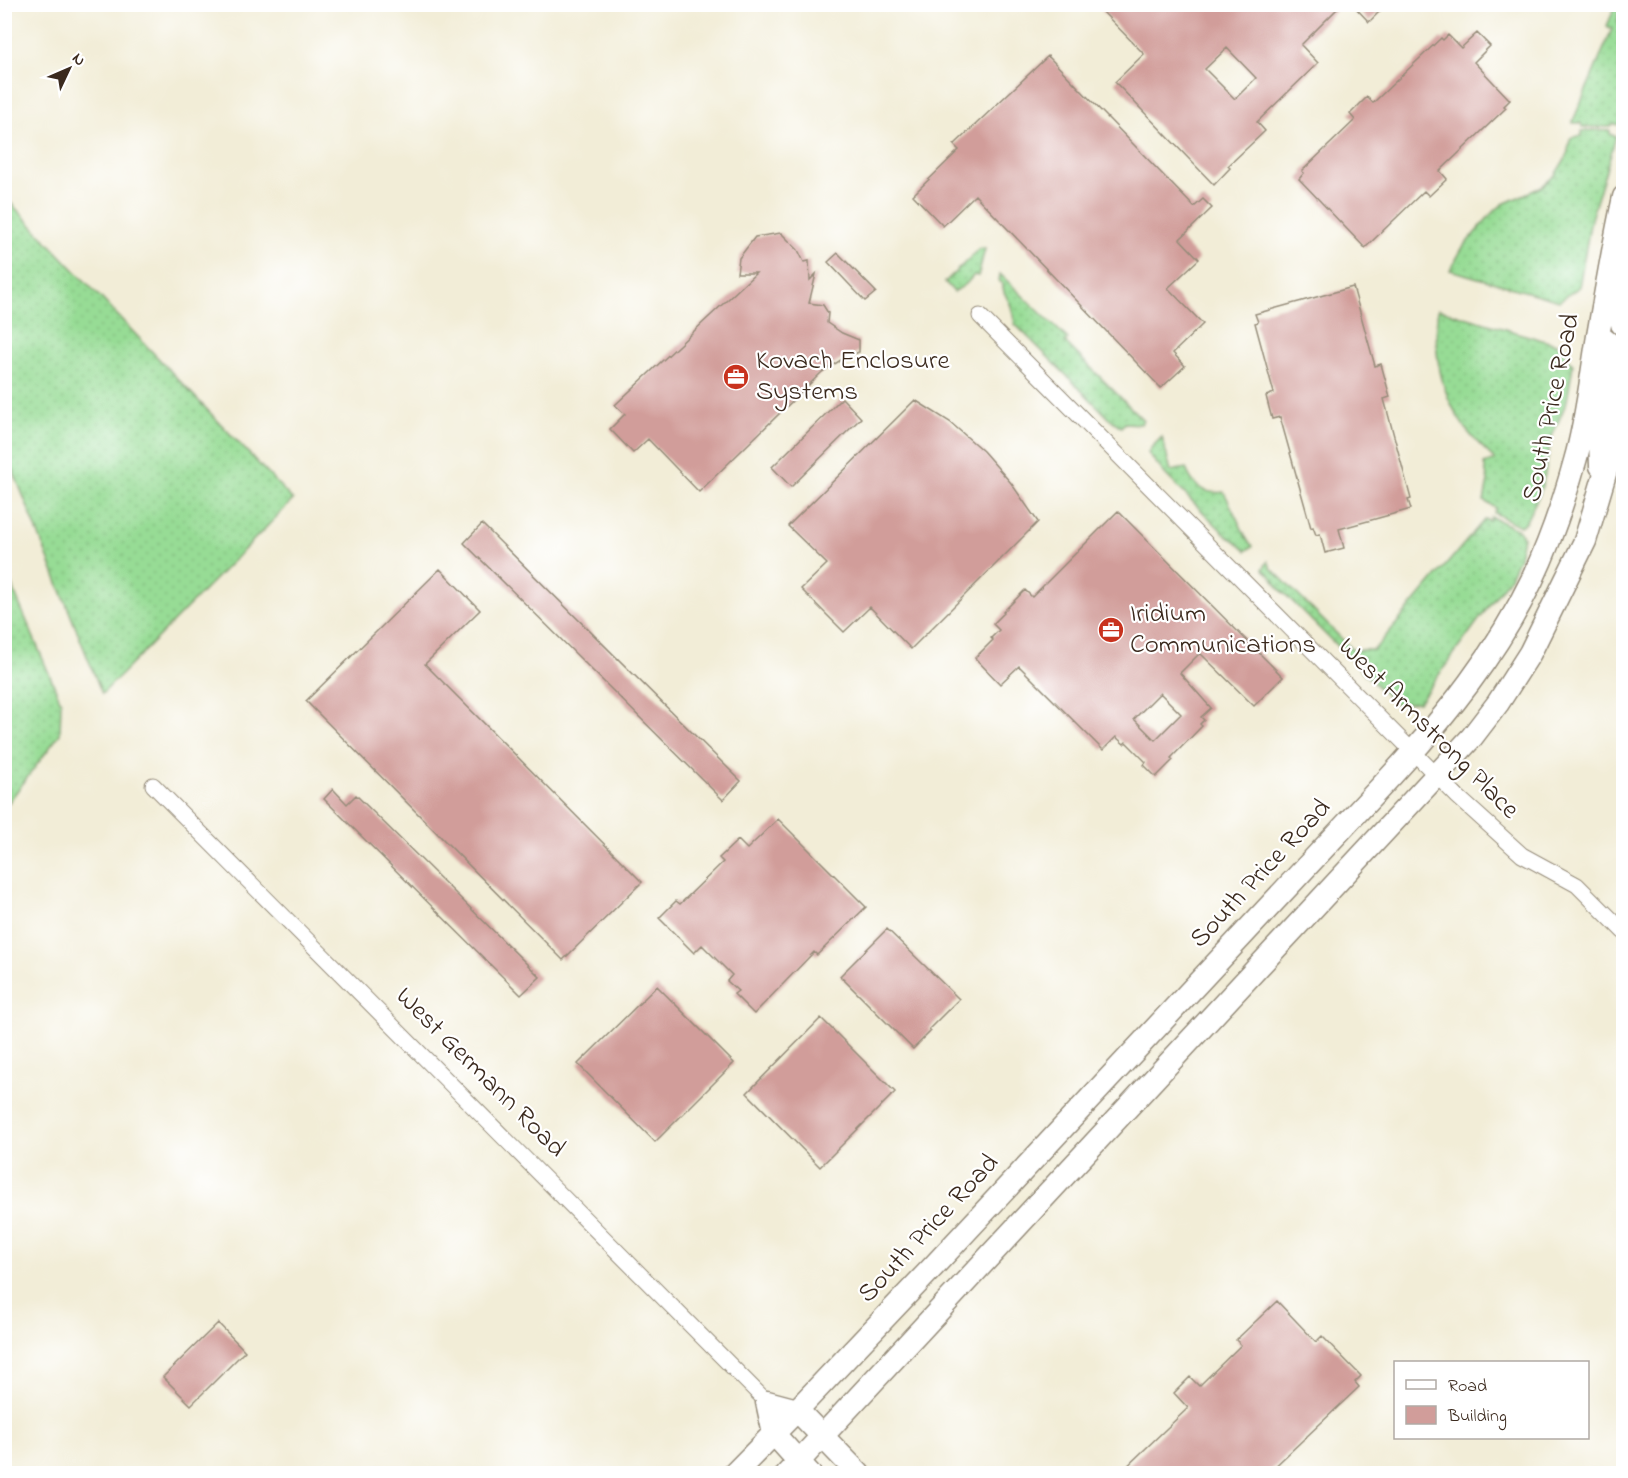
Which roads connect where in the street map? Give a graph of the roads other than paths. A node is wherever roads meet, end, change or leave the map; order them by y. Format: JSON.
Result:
{"nodes":[{"id":1,"x":1623,"y":197,"type":"edge"},
{"id":2,"x":1623,"y":279,"type":"edge"},
{"id":3,"x":980,"y":316,"type":"dead end"},
{"id":4,"x":1623,"y":326,"type":"edge"},
{"id":5,"x":1598,"y":335,"type":"junction"},
{"id":6,"x":1623,"y":399,"type":"edge"},
{"id":7,"x":1601,"y":490,"type":"junction"},
{"id":8,"x":1413,"y":752,"type":"junction"},
{"id":9,"x":1436,"y":775,"type":"junction"},
{"id":10,"x":153,"y":785,"type":"dead end"},
{"id":11,"x":1623,"y":932,"type":"edge"},
{"id":12,"x":767,"y":1402,"type":"junction"},
{"id":13,"x":797,"y":1410,"type":"junction"},
{"id":14,"x":774,"y":1434,"type":"junction"},
{"id":15,"x":823,"y":1437,"type":"junction"},
{"id":16,"x":799,"y":1470,"type":"edge"},
{"id":17,"x":734,"y":1473,"type":"edge"},
{"id":18,"x":859,"y":1473,"type":"edge"}],
"edges":[{"from":1,"to":5,"type":"main road","name":"South Price Road"},
{"from":2,"to":4,"type":"main road"},
{"from":3,"to":8,"type":"street","name":"West Armstrong Place"},
{"from":5,"to":7,"type":"main road"},
{"from":5,"to":8,"type":"main road","name":"South Price Road"},
{"from":6,"to":7,"type":"main road"},
{"from":7,"to":9,"type":"main road"},
{"from":8,"to":9,"type":"street","name":"West Armstrong Place"},
{"from":8,"to":13,"type":"main road","name":"South Price Road"},
{"from":9,"to":11,"type":"street","name":"West Armstrong Place"},
{"from":9,"to":15,"type":"main road"},
{"from":10,"to":12,"type":"street","name":"West Germann Road"},
{"from":12,"to":13,"type":"main road"},
{"from":12,"to":14,"type":"main road"},
{"from":13,"to":14,"type":"main road","name":"South Price Road"},
{"from":13,"to":15,"type":"main road"},
{"from":14,"to":16,"type":"main road"},
{"from":14,"to":17,"type":"main road","name":"South Price Road"},
{"from":15,"to":16,"type":"main road"},
{"from":15,"to":18,"type":"main road"}]}
